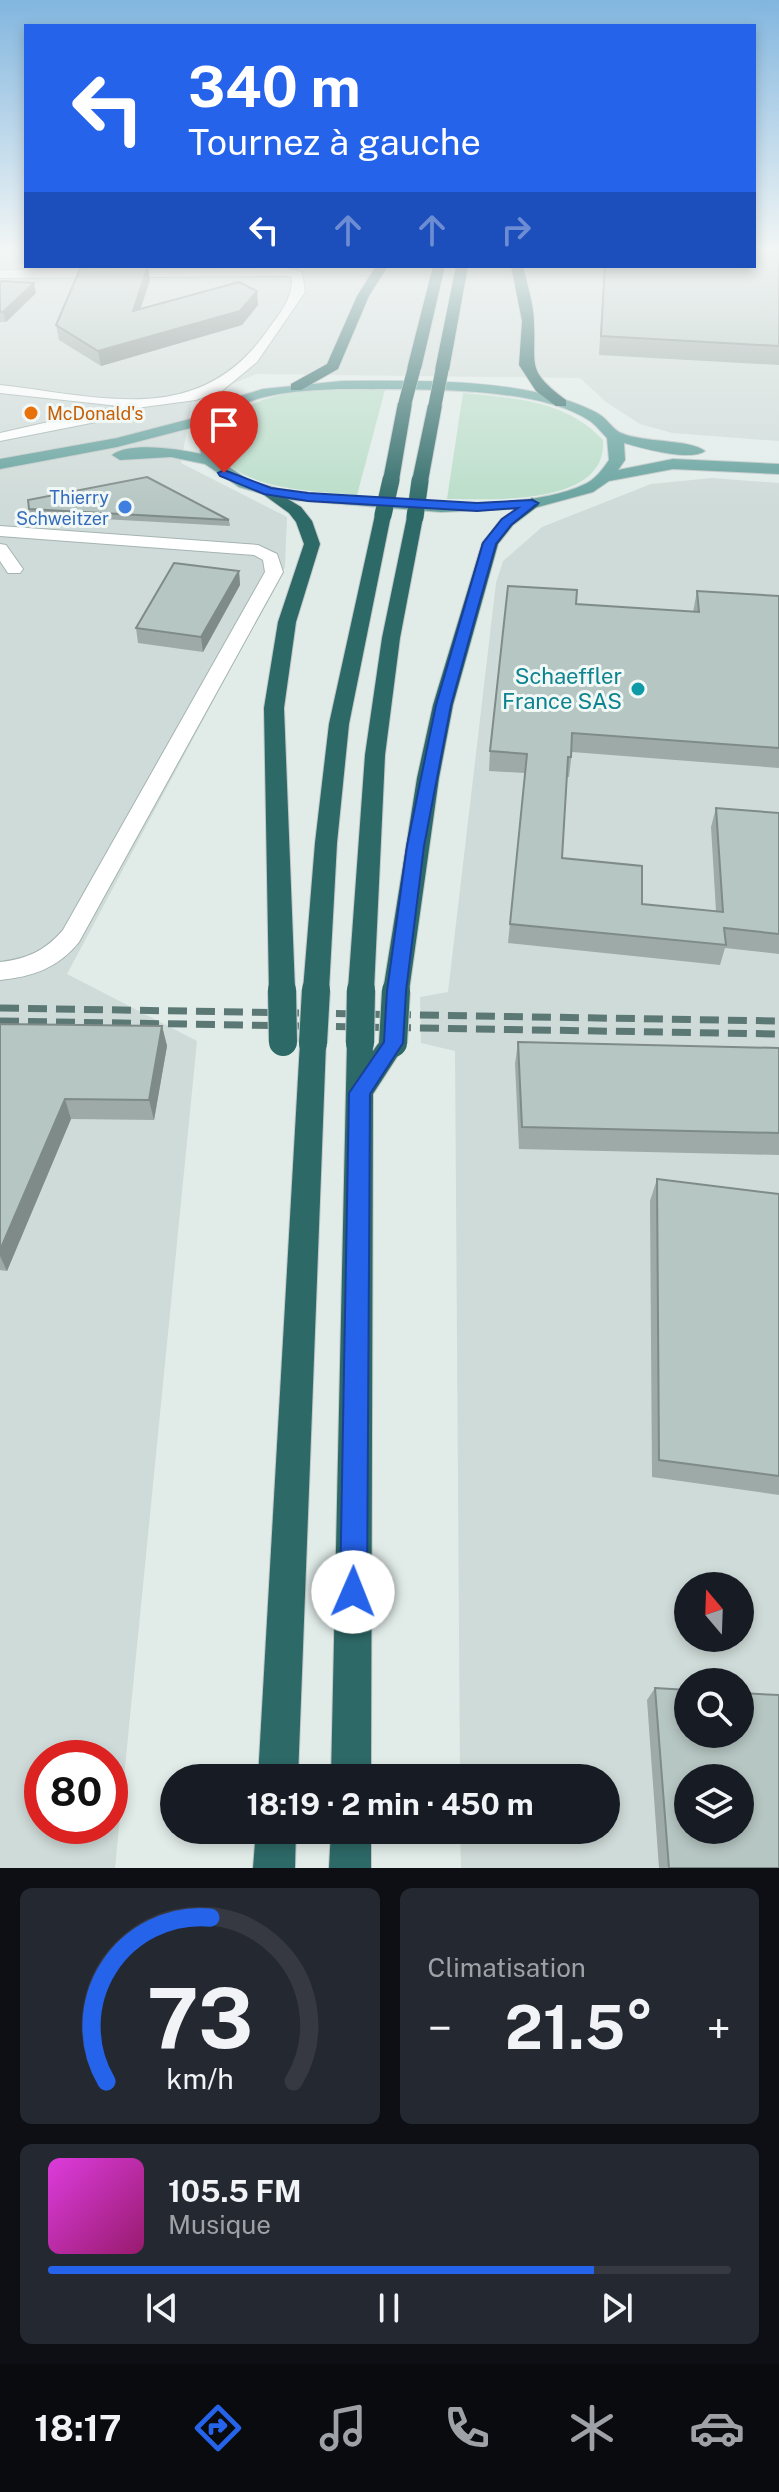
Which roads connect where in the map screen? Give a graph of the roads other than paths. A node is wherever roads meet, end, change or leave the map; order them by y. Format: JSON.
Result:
{"nodes":[{"id":1,"x":271,"y":335,"type":"edge"},
{"id":2,"x":346,"y":335,"type":"edge"},
{"id":3,"x":422,"y":335,"type":"edge"},
{"id":4,"x":449,"y":335,"type":"edge"},
{"id":5,"x":527,"y":335,"type":"edge"},
{"id":6,"x":296,"y":387,"type":"junction"},
{"id":7,"x":0,"y":389,"type":"edge"},
{"id":8,"x":561,"y":403,"type":"junction"},
{"id":9,"x":136,"y":404,"type":"junction"},
{"id":10,"x":212,"y":418,"type":"junction"},
{"id":11,"x":614,"y":436,"type":"junction"},
{"id":12,"x":0,"y":437,"type":"edge"},
{"id":13,"x":779,"y":456,"type":"edge"},
{"id":14,"x":210,"y":461,"type":"junction"},
{"id":15,"x":0,"y":464,"type":"edge"},
{"id":16,"x":779,"y":469,"type":"edge"},
{"id":17,"x":0,"y":477,"type":"edge"},
{"id":18,"x":606,"y":477,"type":"junction"},
{"id":19,"x":268,"y":492,"type":"junction"},
{"id":20,"x":532,"y":503,"type":"junction"},
{"id":21,"x":0,"y":531,"type":"edge"},
{"id":22,"x":0,"y":971,"type":"edge"},
{"id":23,"x":312,"y":1079,"type":"junction"},
{"id":24,"x":359,"y":1093,"type":"junction"},
{"id":25,"x":279,"y":1764,"type":"edge"},
{"id":26,"x":351,"y":1764,"type":"edge"},
{"id":27,"x":275,"y":1844,"type":"edge"},
{"id":28,"x":351,"y":1844,"type":"edge"},
{"id":29,"x":274,"y":1868,"type":"edge"},
{"id":30,"x":350,"y":1868,"type":"edge"}],
"edges":[{"from":1,"to":9,"type":"street"},
{"from":2,"to":6,"type":"highway"},
{"from":3,"to":23,"type":"highway","bridge":true},
{"from":4,"to":24,"type":"highway","bridge":true},
{"from":5,"to":8,"type":"highway"},
{"from":6,"to":8,"type":"main road"},
{"from":6,"to":10,"type":"main road"},
{"from":7,"to":9,"type":"street"},
{"from":8,"to":11,"type":"main road"},
{"from":9,"to":12,"type":"street"},
{"from":10,"to":14,"type":"main road"},
{"from":10,"to":15,"type":"main road"},
{"from":11,"to":13,"type":"main road"},
{"from":11,"to":18,"type":"main road"},
{"from":14,"to":17,"type":"main road"},
{"from":14,"to":19,"type":"main road"},
{"from":16,"to":18,"type":"main road"},
{"from":18,"to":20,"type":"main road"},
{"from":19,"to":20,"type":"main road"},
{"from":19,"to":23,"type":"highway","bridge":true},
{"from":20,"to":24,"type":"highway","bridge":true},
{"from":21,"to":22,"type":"street"},
{"from":23,"to":25,"type":"highway"},
{"from":24,"to":26,"type":"highway"},
{"from":27,"to":29,"type":"highway"},
{"from":28,"to":30,"type":"highway"}]}
